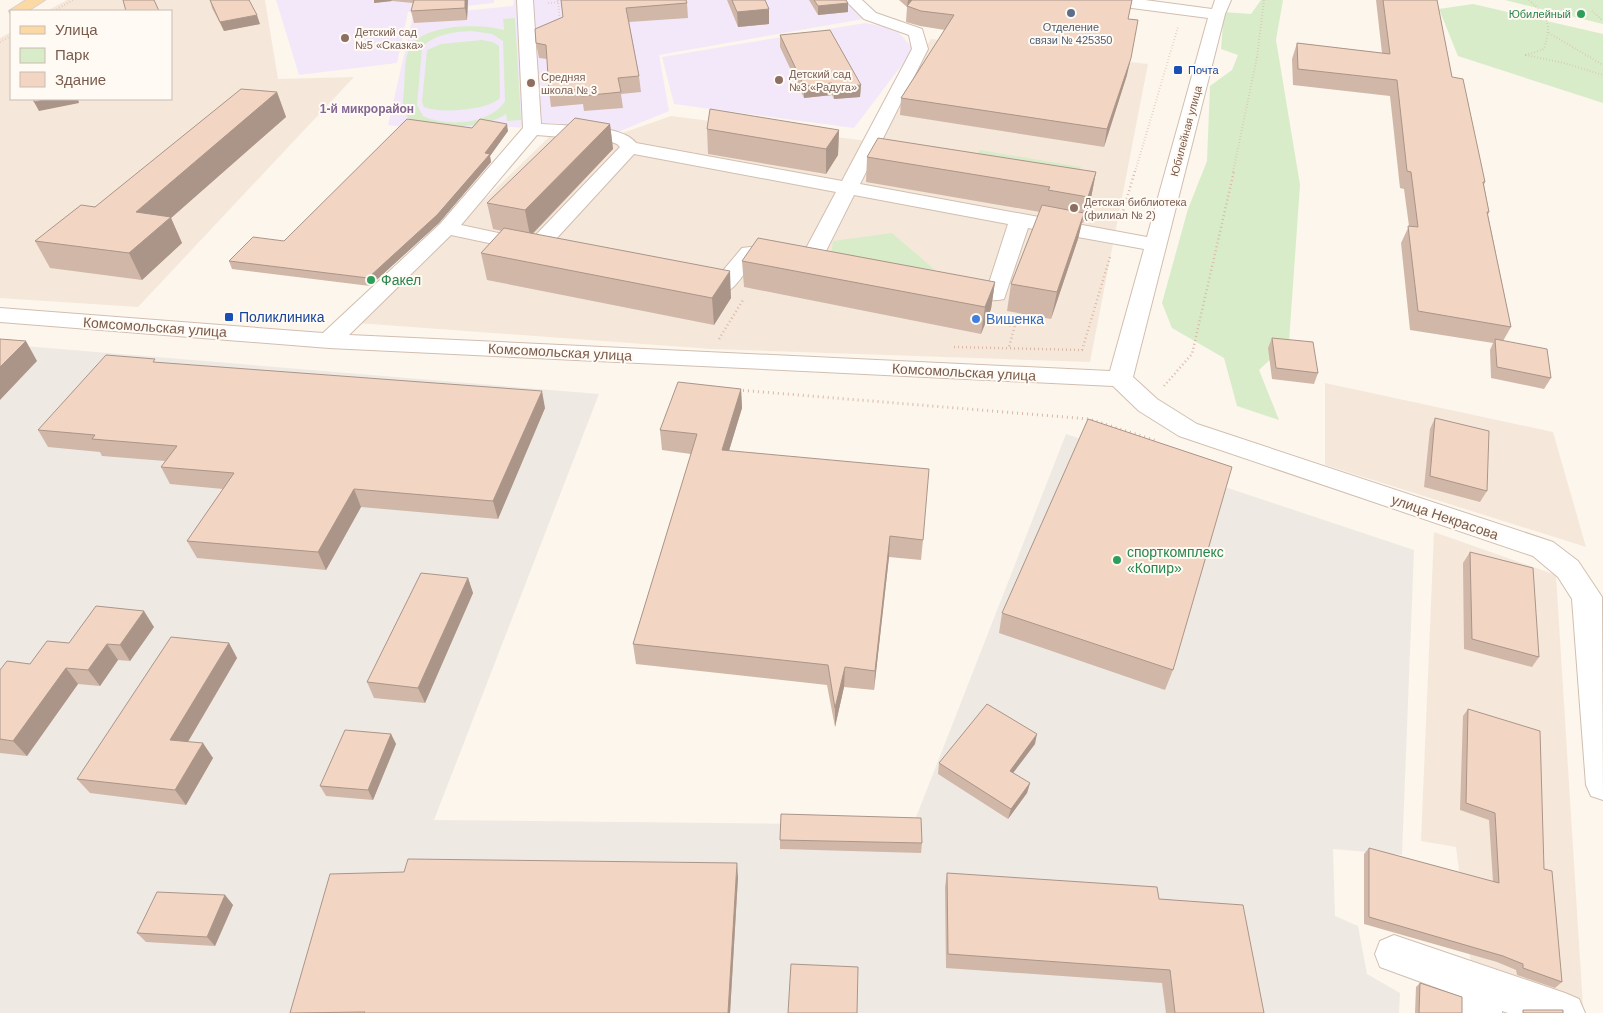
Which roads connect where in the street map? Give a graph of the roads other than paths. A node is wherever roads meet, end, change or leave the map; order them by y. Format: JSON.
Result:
{"nodes":[{"id":1,"x":37,"y":0,"type":"edge"},
{"id":2,"x":525,"y":0,"type":"edge"},
{"id":3,"x":853,"y":0,"type":"edge"},
{"id":4,"x":1109,"y":0,"type":"edge"},
{"id":5,"x":1220,"y":7,"type":"edge"},
{"id":6,"x":19,"y":10,"type":"edge"},
{"id":7,"x":532,"y":129,"type":"junction"},
{"id":8,"x":630,"y":148,"type":"junction"},
{"id":9,"x":848,"y":188,"type":"junction"},
{"id":10,"x":1020,"y":220,"type":"junction"},
{"id":11,"x":447,"y":228,"type":"junction"},
{"id":12,"x":1156,"y":245,"type":"junction"},
{"id":13,"x":681,"y":280,"type":"edge"},
{"id":14,"x":937,"y":284,"type":"edge"},
{"id":15,"x":0,"y":315,"type":"edge"},
{"id":16,"x":329,"y":341,"type":"junction"},
{"id":17,"x":1120,"y":380,"type":"junction"},
{"id":18,"x":1603,"y":785,"type":"edge"},
{"id":19,"x":1394,"y":954,"type":"dead end"},
{"id":20,"x":1482,"y":998,"type":"edge"},
{"id":21,"x":1565,"y":1013,"type":"edge"}],
"edges":[{"from":1,"to":6,"type":"main road"},
{"from":2,"to":7,"type":"street"},
{"from":3,"to":9,"type":"street"},
{"from":4,"to":5,"type":"street"},
{"from":5,"to":12,"type":"street","name":"Юбилейная улица"},
{"from":7,"to":8,"type":"street"},
{"from":7,"to":11,"type":"street"},
{"from":8,"to":9,"type":"street"},
{"from":8,"to":11,"type":"street"},
{"from":9,"to":10,"type":"street"},
{"from":9,"to":13,"type":"street"},
{"from":10,"to":12,"type":"street"},
{"from":10,"to":14,"type":"street"},
{"from":11,"to":16,"type":"street"},
{"from":12,"to":17,"type":"street","name":"Юбилейная улица"},
{"from":15,"to":16,"type":"street","name":"Комсомольская улица"},
{"from":16,"to":17,"type":"street","name":"Комсомольская улица"},
{"from":17,"to":18,"type":"street","name":"улица Некрасова"},
{"from":19,"to":20,"type":"street"},
{"from":20,"to":21,"type":"street"}]}
